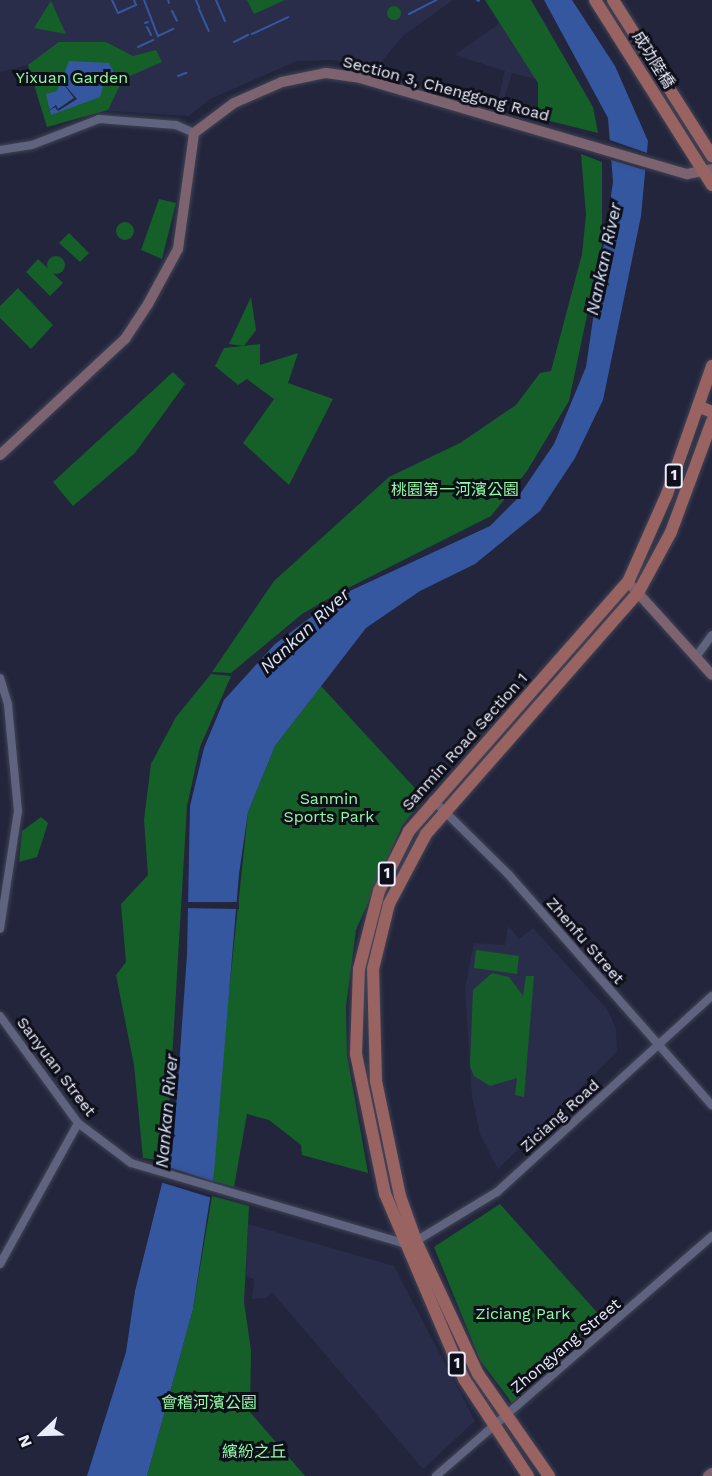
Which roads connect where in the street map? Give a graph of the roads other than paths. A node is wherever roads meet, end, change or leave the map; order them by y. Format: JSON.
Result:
{"nodes":[{"id":1,"x":595,"y":0,"type":"edge"},
{"id":2,"x":613,"y":0,"type":"edge"},
{"id":3,"x":194,"y":132,"type":"junction"},
{"id":4,"x":0,"y":150,"type":"edge"},
{"id":5,"x":712,"y":156,"type":"edge"},
{"id":6,"x":708,"y":171,"type":"edge"},
{"id":7,"x":712,"y":185,"type":"edge"},
{"id":8,"x":712,"y":366,"type":"edge"},
{"id":9,"x":698,"y":406,"type":"junction"},
{"id":10,"x":712,"y":412,"type":"edge"},
{"id":11,"x":712,"y":421,"type":"edge"},
{"id":12,"x":0,"y":455,"type":"edge"},
{"id":13,"x":628,"y":582,"type":"junction"},
{"id":14,"x":638,"y":593,"type":"junction"},
{"id":15,"x":712,"y":635,"type":"edge"},
{"id":16,"x":696,"y":657,"type":"junction"},
{"id":17,"x":712,"y":675,"type":"edge"},
{"id":18,"x":0,"y":678,"type":"edge"},
{"id":19,"x":433,"y":800,"type":"junction"},
{"id":20,"x":444,"y":813,"type":"junction"},
{"id":21,"x":0,"y":929,"type":"edge"},
{"id":22,"x":712,"y":996,"type":"edge"},
{"id":23,"x":0,"y":1016,"type":"edge"},
{"id":24,"x":658,"y":1045,"type":"junction"},
{"id":25,"x":712,"y":1106,"type":"edge"},
{"id":26,"x":78,"y":1123,"type":"junction"},
{"id":27,"x":712,"y":1236,"type":"edge"},
{"id":28,"x":416,"y":1241,"type":"junction"},
{"id":29,"x":402,"y":1242,"type":"junction"},
{"id":30,"x":0,"y":1264,"type":"edge"},
{"id":31,"x":506,"y":1416,"type":"junction"},
{"id":32,"x":494,"y":1426,"type":"junction"},
{"id":33,"x":712,"y":1473,"type":"edge"},
{"id":34,"x":436,"y":1476,"type":"edge"},
{"id":35,"x":528,"y":1476,"type":"edge"},
{"id":36,"x":549,"y":1476,"type":"edge"},
{"id":37,"x":708,"y":1476,"type":"edge"}],
"edges":[{"from":1,"to":6,"type":"main road","name":"成功陸橋"},
{"from":2,"to":5,"type":"main road","name":"成功陸橋"},
{"from":3,"to":4,"type":"street"},
{"from":3,"to":6,"type":"street","name":"Section 3, Chenggong Road"},
{"from":3,"to":12,"type":"street"},
{"from":6,"to":7,"type":"main road","name":"成功陸橋"},
{"from":8,"to":9,"type":"main road","name":"Sanmin Road Section 1","number":"1"},
{"from":9,"to":10,"type":"main road"},
{"from":9,"to":13,"type":"main road","name":"Sanmin Road Section 1","number":"1"},
{"from":11,"to":14,"type":"main road","name":"Sanmin Road Section 1","number":"1"},
{"from":13,"to":14,"type":"street"},
{"from":13,"to":19,"type":"main road","name":"Sanmin Road Section 1","number":"1"},
{"from":14,"to":16,"type":"street"},
{"from":14,"to":20,"type":"main road","name":"Sanmin Road Section 1","number":"1"},
{"from":15,"to":16,"type":"street"},
{"from":16,"to":17,"type":"street"},
{"from":18,"to":21,"type":"street"},
{"from":19,"to":20,"type":"street","name":"Zhenfu Street"},
{"from":19,"to":29,"type":"main road","name":"Sanmin Road Section 1","number":"1"},
{"from":20,"to":24,"type":"street","name":"Zhenfu Street"},
{"from":20,"to":28,"type":"main road","name":"Sanmin Road Section 1","number":"1"},
{"from":22,"to":24,"type":"street","name":"Ziciang Road"},
{"from":23,"to":26,"type":"street","name":"Sanyuan Street"},
{"from":24,"to":25,"type":"street","name":"Zhenfu Street"},
{"from":24,"to":28,"type":"street","name":"Ziciang Road"},
{"from":26,"to":29,"type":"street","name":"Sanyuan Street"},
{"from":26,"to":30,"type":"street"},
{"from":27,"to":31,"type":"street","name":"Zhongyang Street"},
{"from":28,"to":29,"type":"street"},
{"from":28,"to":31,"type":"main road","number":"1"},
{"from":29,"to":32,"type":"main road","number":"1"},
{"from":31,"to":32,"type":"street","name":"Zhongyang Street"},
{"from":31,"to":36,"type":"main road","number":"1"},
{"from":32,"to":34,"type":"street","name":"Zhongyang Street"},
{"from":32,"to":35,"type":"main road","number":"1"},
{"from":33,"to":37,"type":"street"}]}
